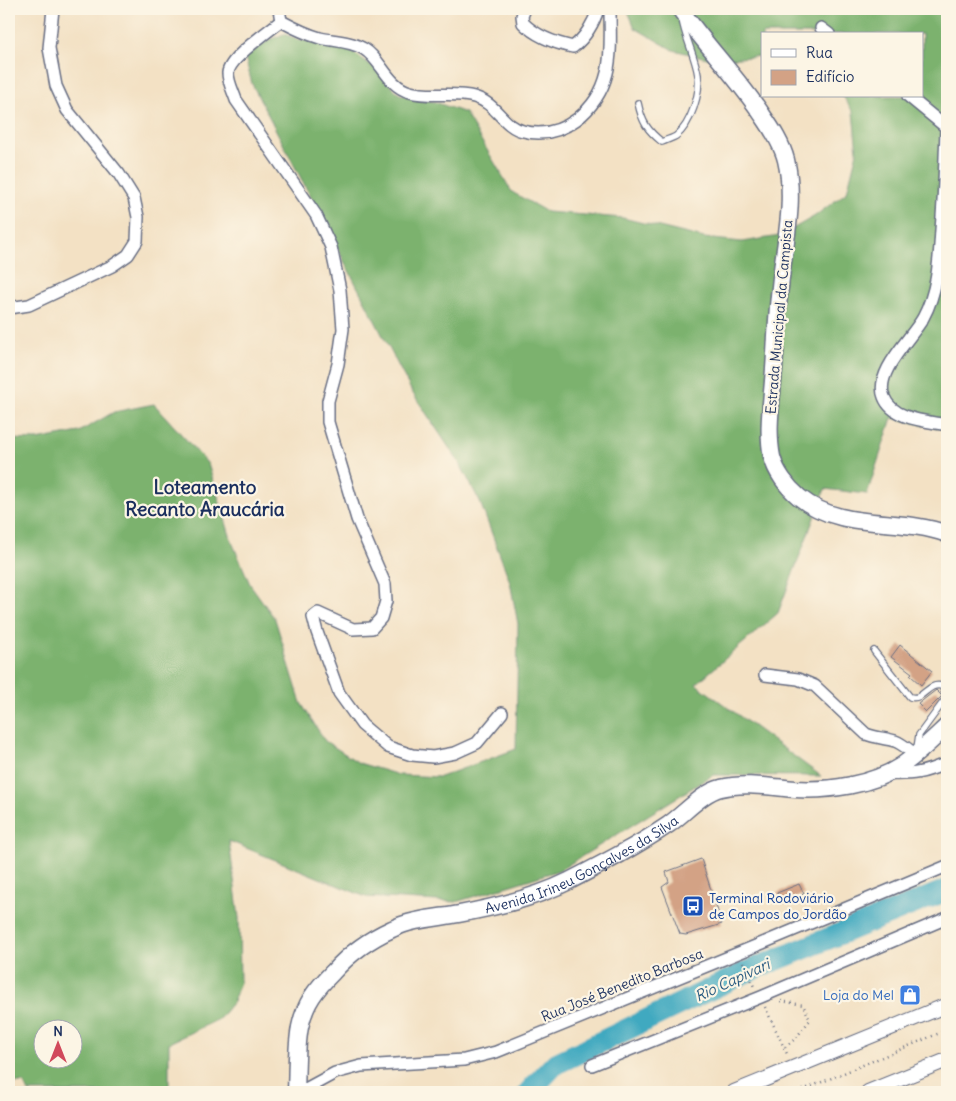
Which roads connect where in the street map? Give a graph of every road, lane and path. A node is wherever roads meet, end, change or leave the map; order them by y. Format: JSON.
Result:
{"nodes":[{"id":1,"x":53,"y":9,"type":"edge"},
{"id":2,"x":279,"y":9,"type":"edge"},
{"id":3,"x":524,"y":9,"type":"edge"},
{"id":4,"x":598,"y":9,"type":"edge"},
{"id":5,"x":610,"y":9,"type":"edge"},
{"id":6,"x":680,"y":9,"type":"edge"},
{"id":7,"x":281,"y":21,"type":"junction"},
{"id":8,"x":910,"y":98,"type":"edge"},
{"id":9,"x":638,"y":103,"type":"dead end"},
{"id":10,"x":947,"y":128,"type":"edge"},
{"id":11,"x":9,"y":308,"type":"edge"},
{"id":12,"x":947,"y":425,"type":"edge"},
{"id":13,"x":947,"y":534,"type":"edge"},
{"id":14,"x":874,"y":651,"type":"dead end"},
{"id":15,"x":765,"y":675,"type":"dead end"},
{"id":16,"x":502,"y":713,"type":"dead end"},
{"id":17,"x":947,"y":726,"type":"edge"},
{"id":18,"x":916,"y":755,"type":"junction"},
{"id":19,"x":947,"y":763,"type":"edge"},
{"id":20,"x":886,"y":774,"type":"junction"},
{"id":21,"x":947,"y":866,"type":"edge"},
{"id":22,"x":947,"y":918,"type":"edge"},
{"id":23,"x":744,"y":963,"type":"dead end"},
{"id":24,"x":759,"y":995,"type":"junction"},
{"id":25,"x":947,"y":1005,"type":"edge"},
{"id":26,"x":947,"y":1030,"type":"edge"},
{"id":27,"x":784,"y":1048,"type":"junction"},
{"id":28,"x":947,"y":1060,"type":"edge"},
{"id":29,"x":592,"y":1065,"type":"dead end"},
{"id":30,"x":794,"y":1068,"type":"junction"},
{"id":31,"x":296,"y":1092,"type":"edge"},
{"id":32,"x":300,"y":1092,"type":"edge"},
{"id":33,"x":734,"y":1092,"type":"edge"},
{"id":34,"x":798,"y":1092,"type":"edge"},
{"id":35,"x":868,"y":1092,"type":"edge"}],
"edges":[{"from":1,"to":11,"type":"street"},
{"from":2,"to":7,"type":"street"},
{"from":3,"to":4,"type":"street"},
{"from":5,"to":7,"type":"street"},
{"from":6,"to":9,"type":"lane"},
{"from":6,"to":13,"type":"main road","name":"Estrada Municipal da Campista"},
{"from":7,"to":16,"type":"street"},
{"from":8,"to":10,"type":"street"},
{"from":10,"to":12,"type":"street"},
{"from":14,"to":18,"type":"lane"},
{"from":15,"to":18,"type":"street"},
{"from":17,"to":18,"type":"main road","name":"Avenida Irineu Gonçalves da Silva"},
{"from":18,"to":20,"type":"main road","name":"Avenida Irineu Gonçalves da Silva"},
{"from":19,"to":20,"type":"street"},
{"from":20,"to":31,"type":"main road","name":"Avenida Irineu Gonçalves da Silva"},
{"from":21,"to":32,"type":"street","name":"Rua José Benedito Barbosa"},
{"from":22,"to":24,"type":"street"},
{"from":23,"to":24,"type":"path"},
{"from":24,"to":27,"type":"path"},
{"from":24,"to":27,"type":"path"},
{"from":24,"to":29,"type":"street"},
{"from":25,"to":30,"type":"street"},
{"from":26,"to":34,"type":"path"},
{"from":27,"to":30,"type":"path"},
{"from":28,"to":35,"type":"street"},
{"from":30,"to":33,"type":"street"}]}
